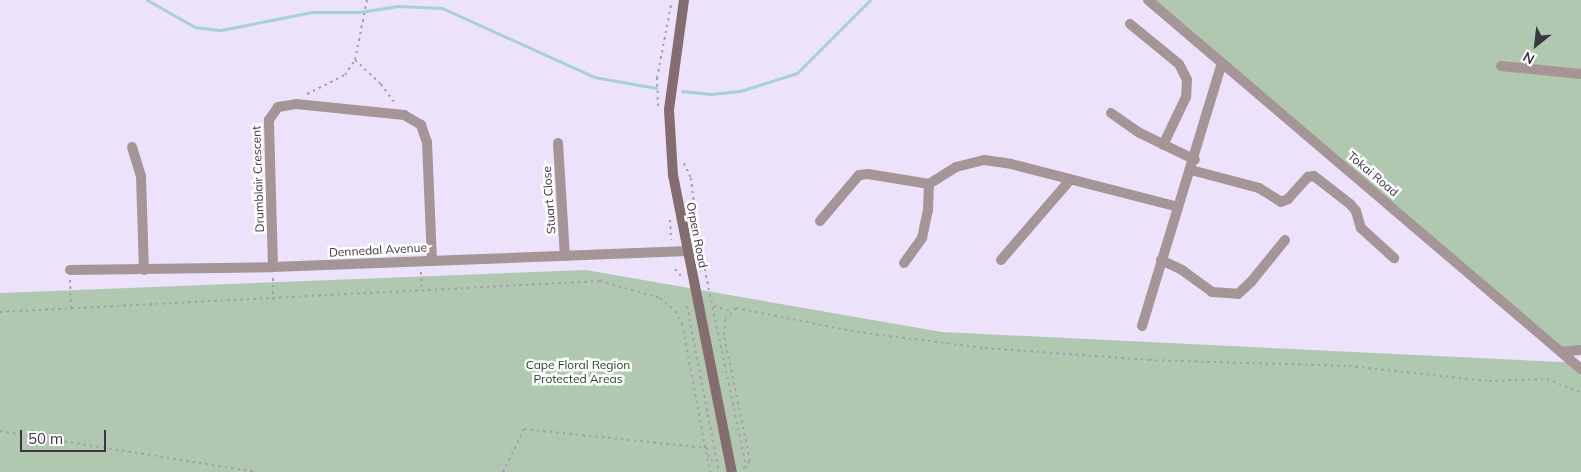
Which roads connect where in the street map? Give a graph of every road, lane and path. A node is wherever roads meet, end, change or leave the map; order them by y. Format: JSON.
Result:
{"nodes":[{"id":1,"x":367,"y":0,"type":"edge"},
{"id":2,"x":684,"y":0,"type":"edge"},
{"id":3,"x":1148,"y":0,"type":"edge"},
{"id":4,"x":1130,"y":24,"type":"dead end"},
{"id":5,"x":355,"y":60,"type":"junction"},
{"id":6,"x":1222,"y":63,"type":"junction"},
{"id":7,"x":1501,"y":66,"type":"dead end"},
{"id":8,"x":1581,"y":74,"type":"edge"},
{"id":9,"x":300,"y":97,"type":"dead end"},
{"id":10,"x":1111,"y":113,"type":"dead end"},
{"id":11,"x":404,"y":115,"type":"junction"},
{"id":12,"x":558,"y":143,"type":"dead end"},
{"id":13,"x":1164,"y":145,"type":"junction"},
{"id":14,"x":132,"y":147,"type":"dead end"},
{"id":15,"x":682,"y":160,"type":"dead end"},
{"id":16,"x":1195,"y":160,"type":"junction"},
{"id":17,"x":1191,"y":170,"type":"junction"},
{"id":18,"x":1070,"y":180,"type":"junction"},
{"id":19,"x":929,"y":184,"type":"junction"},
{"id":20,"x":1178,"y":207,"type":"junction"},
{"id":21,"x":820,"y":221,"type":"dead end"},
{"id":22,"x":1285,"y":240,"type":"dead end"},
{"id":23,"x":688,"y":251,"type":"junction"},
{"id":24,"x":565,"y":256,"type":"junction"},
{"id":25,"x":1394,"y":258,"type":"dead end"},
{"id":26,"x":420,"y":260,"type":"junction"},
{"id":27,"x":432,"y":260,"type":"junction"},
{"id":28,"x":1001,"y":260,"type":"dead end"},
{"id":29,"x":1161,"y":260,"type":"junction"},
{"id":30,"x":904,"y":263,"type":"dead end"},
{"id":31,"x":273,"y":267,"type":"junction"},
{"id":32,"x":675,"y":269,"type":"dead end"},
{"id":33,"x":70,"y":270,"type":"joint"},
{"id":34,"x":144,"y":270,"type":"junction"},
{"id":35,"x":685,"y":283,"type":"dead end"},
{"id":36,"x":422,"y":292,"type":"junction"},
{"id":37,"x":273,"y":300,"type":"junction"},
{"id":38,"x":687,"y":302,"type":"dead end"},
{"id":39,"x":714,"y":306,"type":"junction"},
{"id":40,"x":71,"y":310,"type":"junction"},
{"id":41,"x":730,"y":311,"type":"junction"},
{"id":42,"x":0,"y":312,"type":"edge"},
{"id":43,"x":1142,"y":326,"type":"dead end"},
{"id":44,"x":1581,"y":350,"type":"edge"},
{"id":45,"x":1561,"y":352,"type":"junction"},
{"id":46,"x":1581,"y":368,"type":"edge"},
{"id":47,"x":1581,"y":393,"type":"edge"},
{"id":48,"x":0,"y":431,"type":"edge"},
{"id":49,"x":703,"y":448,"type":"junction"},
{"id":50,"x":717,"y":462,"type":"junction"},
{"id":51,"x":744,"y":468,"type":"junction"},
{"id":52,"x":257,"y":472,"type":"edge"},
{"id":53,"x":503,"y":472,"type":"edge"},
{"id":54,"x":710,"y":472,"type":"edge"},
{"id":55,"x":719,"y":472,"type":"edge"},
{"id":56,"x":732,"y":472,"type":"edge"},
{"id":57,"x":747,"y":472,"type":"edge"}],
"edges":[{"from":1,"to":5,"type":"path"},
{"from":2,"to":23,"type":"main road","name":"Orpen Road"},
{"from":3,"to":6,"type":"street","name":"Tokai Road"},
{"from":4,"to":13,"type":"street"},
{"from":5,"to":9,"type":"path"},
{"from":5,"to":11,"type":"path"},
{"from":6,"to":16,"type":"street"},
{"from":6,"to":45,"type":"street","name":"Tokai Road"},
{"from":7,"to":8,"type":"street"},
{"from":10,"to":13,"type":"street"},
{"from":11,"to":27,"type":"street"},
{"from":11,"to":31,"type":"street","name":"Drumblair Crescent"},
{"from":12,"to":24,"type":"street","name":"Stuart Close"},
{"from":13,"to":16,"type":"street"},
{"from":14,"to":34,"type":"street"},
{"from":15,"to":39,"type":"path"},
{"from":16,"to":17,"type":"street"},
{"from":17,"to":20,"type":"street"},
{"from":17,"to":25,"type":"street"},
{"from":18,"to":19,"type":"street"},
{"from":18,"to":20,"type":"street"},
{"from":18,"to":28,"type":"street"},
{"from":19,"to":21,"type":"street"},
{"from":19,"to":30,"type":"street"},
{"from":20,"to":29,"type":"street"},
{"from":22,"to":29,"type":"street"},
{"from":23,"to":24,"type":"street","name":"Dennedal Avenue"},
{"from":23,"to":56,"type":"main road","name":"Orpen Road"},
{"from":24,"to":27,"type":"street","name":"Dennedal Avenue"},
{"from":26,"to":27,"type":"street","name":"Dennedal Avenue"},
{"from":26,"to":31,"type":"street","name":"Dennedal Avenue"},
{"from":26,"to":36,"type":"path"},
{"from":29,"to":43,"type":"street"},
{"from":31,"to":34,"type":"street","name":"Dennedal Avenue"},
{"from":31,"to":37,"type":"path"},
{"from":32,"to":35,"type":"path"},
{"from":33,"to":34,"type":"street","name":"Dennedal Avenue"},
{"from":33,"to":40,"type":"path"},
{"from":36,"to":37,"type":"path"},
{"from":36,"to":49,"type":"path"},
{"from":37,"to":40,"type":"path"},
{"from":38,"to":50,"type":"path"},
{"from":39,"to":41,"type":"path"},
{"from":39,"to":51,"type":"path"},
{"from":40,"to":42,"type":"path"},
{"from":41,"to":47,"type":"path"},
{"from":41,"to":51,"type":"path"},
{"from":44,"to":45,"type":"street"},
{"from":45,"to":46,"type":"street","name":"Tokai Road"},
{"from":48,"to":52,"type":"path"},
{"from":49,"to":50,"type":"path"},
{"from":49,"to":53,"type":"path"},
{"from":49,"to":54,"type":"path"},
{"from":50,"to":55,"type":"path"},
{"from":51,"to":57,"type":"path"}]}
